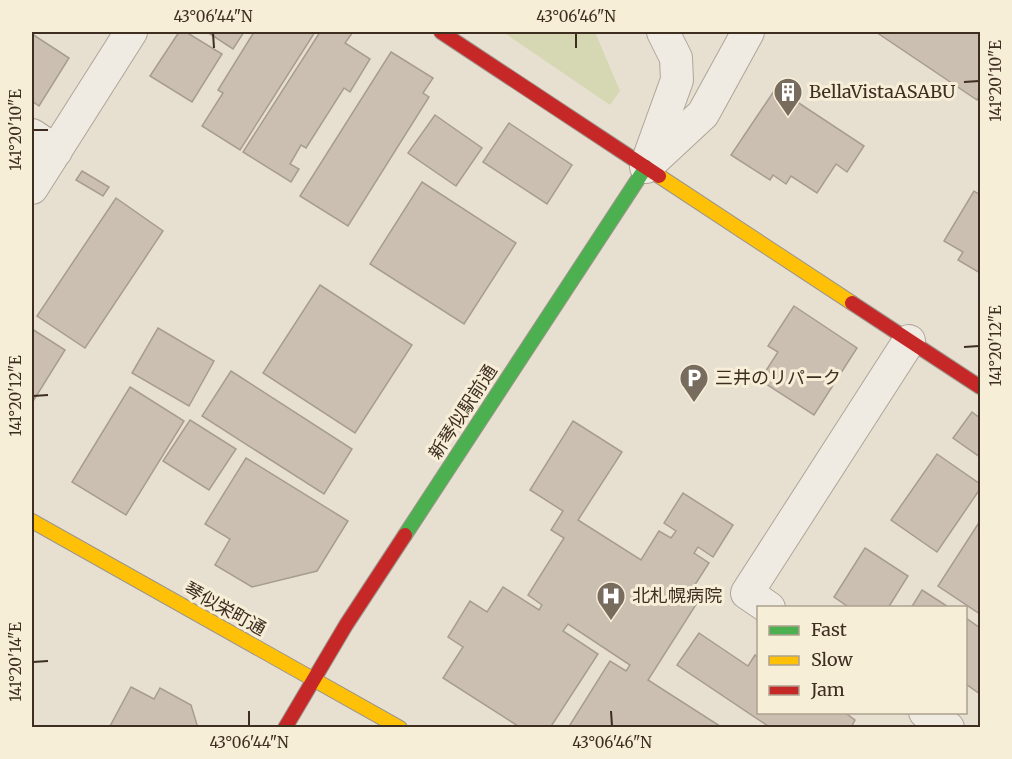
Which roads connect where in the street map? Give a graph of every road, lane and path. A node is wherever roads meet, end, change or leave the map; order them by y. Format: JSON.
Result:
{"nodes":[{"id":1,"x":131,"y":32,"type":"edge"},
{"id":2,"x":441,"y":32,"type":"edge"},
{"id":3,"x":663,"y":32,"type":"edge"},
{"id":4,"x":748,"y":32,"type":"edge"},
{"id":5,"x":44,"y":143,"type":"edge"},
{"id":6,"x":646,"y":167,"type":"junction"},
{"id":7,"x":32,"y":188,"type":"edge"},
{"id":8,"x":909,"y":341,"type":"junction"},
{"id":9,"x":981,"y":387,"type":"edge"},
{"id":10,"x":32,"y":521,"type":"edge"},
{"id":11,"x":766,"y":606,"type":"edge"},
{"id":12,"x":313,"y":678,"type":"junction"},
{"id":13,"x":929,"y":714,"type":"edge"},
{"id":14,"x":285,"y":728,"type":"edge"},
{"id":15,"x":400,"y":728,"type":"edge"},
{"id":16,"x":948,"y":728,"type":"edge"}],
"edges":[{"from":1,"to":5,"type":"street"},
{"from":2,"to":6,"type":"street"},
{"from":3,"to":6,"type":"street"},
{"from":4,"to":6,"type":"street"},
{"from":5,"to":7,"type":"street"},
{"from":6,"to":8,"type":"street"},
{"from":6,"to":12,"type":"street","name":"新琴似駅前通"},
{"from":8,"to":9,"type":"street"},
{"from":8,"to":11,"type":"street"},
{"from":10,"to":12,"type":"street","name":"琴似栄町通"},
{"from":12,"to":14,"type":"street","name":"新琴似駅前通"},
{"from":12,"to":15,"type":"street","name":"琴似栄町通"},
{"from":13,"to":16,"type":"street"}]}
